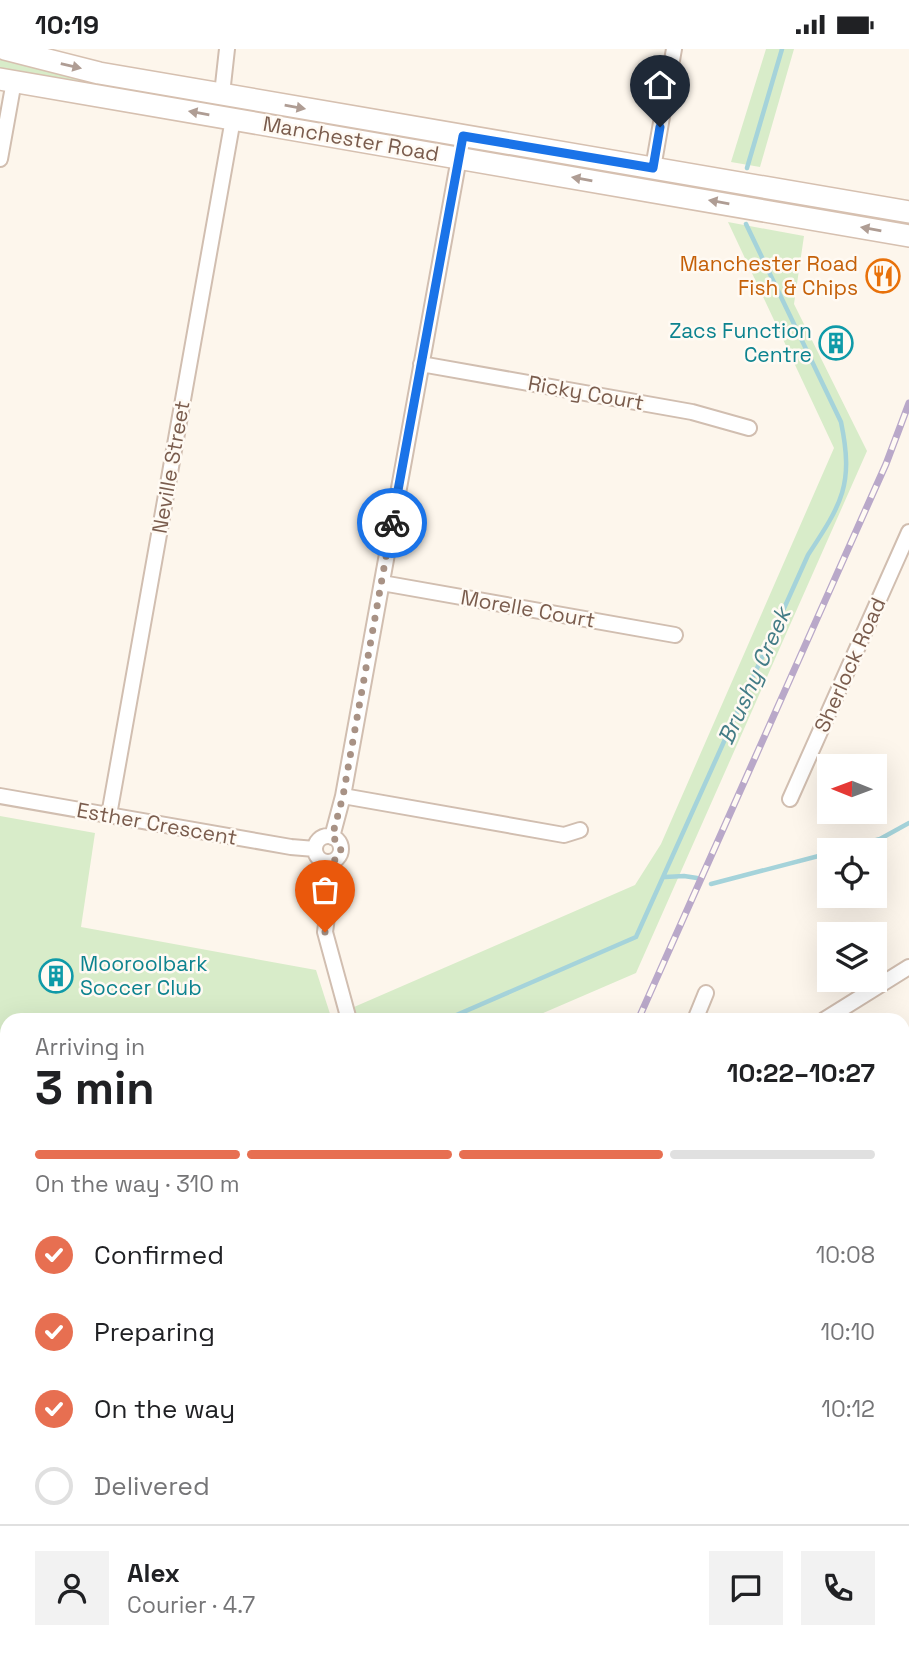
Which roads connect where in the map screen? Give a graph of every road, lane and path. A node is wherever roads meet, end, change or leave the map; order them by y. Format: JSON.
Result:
{"nodes":[{"id":1,"x":5,"y":49,"type":"edge"},
{"id":2,"x":228,"y":49,"type":"edge"},
{"id":3,"x":674,"y":49,"type":"edge"},
{"id":4,"x":7,"y":80,"type":"edge"},
{"id":5,"x":222,"y":94,"type":"junction"},
{"id":6,"x":233,"y":119,"type":"junction"},
{"id":7,"x":463,"y":136,"type":"junction"},
{"id":8,"x":459,"y":158,"type":"junction"},
{"id":9,"x":0,"y":159,"type":"edge"},
{"id":10,"x":653,"y":168,"type":"junction"},
{"id":11,"x":649,"y":191,"type":"junction"},
{"id":12,"x":909,"y":212,"type":"edge"},
{"id":13,"x":909,"y":236,"type":"edge"},
{"id":14,"x":421,"y":364,"type":"junction"},
{"id":15,"x":749,"y":428,"type":"dead end"},
{"id":16,"x":909,"y":531,"type":"edge"},
{"id":17,"x":382,"y":583,"type":"junction"},
{"id":18,"x":675,"y":635,"type":"dead end"},
{"id":19,"x":0,"y":796,"type":"edge"},
{"id":20,"x":343,"y":796,"type":"junction"},
{"id":21,"x":790,"y":799,"type":"dead end"},
{"id":22,"x":108,"y":815,"type":"junction"},
{"id":23,"x":580,"y":830,"type":"dead end"},
{"id":24,"x":332,"y":837,"type":"junction"},
{"id":25,"x":315,"y":849,"type":"junction"},
{"id":26,"x":330,"y":862,"type":"junction"},
{"id":27,"x":909,"y":967,"type":"edge"},
{"id":28,"x":706,"y":993,"type":"dead end"},
{"id":29,"x":347,"y":1013,"type":"edge"},
{"id":30,"x":700,"y":1013,"type":"edge"},
{"id":31,"x":835,"y":1013,"type":"edge"}],
"edges":[{"from":1,"to":5,"type":"main road","name":"Manchester Road","one_way":true},
{"from":2,"to":5,"type":"street"},
{"from":3,"to":10,"type":"street"},
{"from":6,"to":4,"type":"main road","name":"Manchester Road","one_way":true},
{"from":4,"to":9,"type":"street"},
{"from":5,"to":7,"type":"main road","name":"Manchester Road","one_way":true},
{"from":6,"to":8,"type":"main road","name":"Manchester Road"},
{"from":6,"to":22,"type":"street","name":"Neville Street"},
{"from":7,"to":8,"type":"street"},
{"from":7,"to":10,"type":"main road","name":"Manchester Road"},
{"from":11,"to":8,"type":"main road","name":"Manchester Road","one_way":true},
{"from":8,"to":14,"type":"street"},
{"from":10,"to":11,"type":"main road"},
{"from":10,"to":12,"type":"main road","name":"Manchester Road"},
{"from":13,"to":11,"type":"main road","name":"Manchester Road","one_way":true},
{"from":14,"to":15,"type":"street","name":"Ricky Court"},
{"from":14,"to":17,"type":"street"},
{"from":16,"to":21,"type":"street","name":"Sherlock Road"},
{"from":17,"to":18,"type":"street","name":"Morelle Court"},
{"from":17,"to":20,"type":"street"},
{"from":19,"to":22,"type":"street","name":"Esther Crescent"},
{"from":20,"to":23,"type":"street"},
{"from":20,"to":24,"type":"street"},
{"from":22,"to":25,"type":"street","name":"Esther Crescent"},
{"from":24,"to":25,"type":"street"},
{"from":24,"to":26,"type":"street"},
{"from":25,"to":26,"type":"street"},
{"from":26,"to":29,"type":"street"},
{"from":27,"to":31,"type":"street"},
{"from":28,"to":30,"type":"street"}]}
